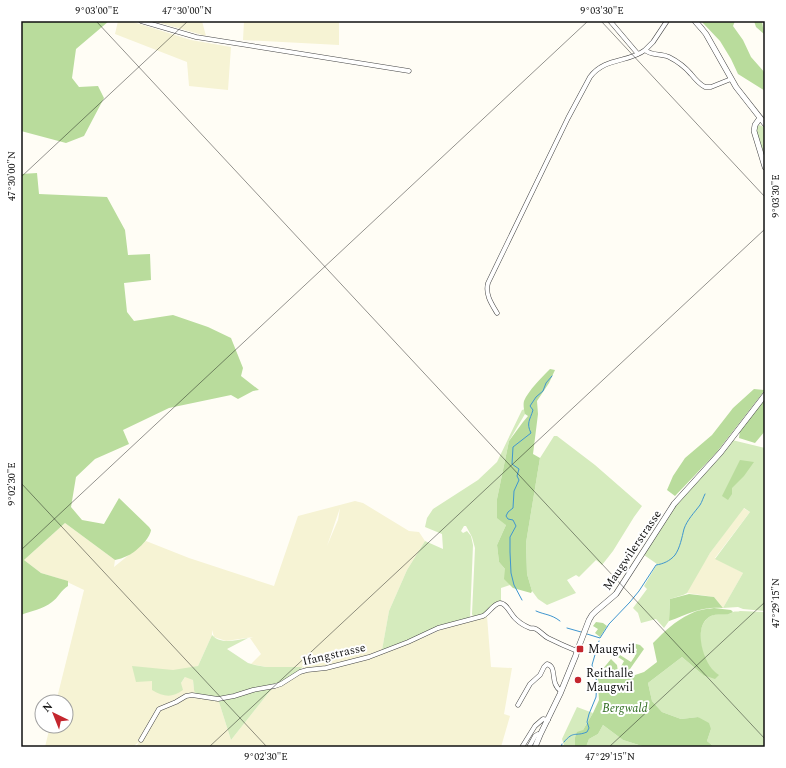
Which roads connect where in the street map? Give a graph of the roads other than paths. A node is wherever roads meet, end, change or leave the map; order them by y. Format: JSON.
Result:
{"nodes":[{"id":1,"x":141,"y":21,"type":"edge"},
{"id":2,"x":610,"y":21,"type":"edge"},
{"id":3,"x":667,"y":21,"type":"edge"},
{"id":4,"x":695,"y":21,"type":"edge"},
{"id":5,"x":645,"y":50,"type":"junction"},
{"id":6,"x":638,"y":54,"type":"junction"},
{"id":7,"x":409,"y":71,"type":"dead end"},
{"id":8,"x":730,"y":79,"type":"junction"},
{"id":9,"x":760,"y":118,"type":"junction"},
{"id":10,"x":765,"y":124,"type":"edge"},
{"id":11,"x":765,"y":167,"type":"edge"},
{"id":12,"x":496,"y":313,"type":"dead end"},
{"id":13,"x":765,"y":395,"type":"edge"},
{"id":14,"x":576,"y":651,"type":"junction"},
{"id":15,"x":561,"y":691,"type":"junction"},
{"id":16,"x":518,"y":705,"type":"dead end"},
{"id":17,"x":548,"y":720,"type":"junction"},
{"id":18,"x":540,"y":735,"type":"junction"},
{"id":19,"x":141,"y":740,"type":"dead end"},
{"id":20,"x":522,"y":747,"type":"edge"},
{"id":21,"x":529,"y":747,"type":"edge"},
{"id":22,"x":536,"y":747,"type":"edge"}],
"edges":[{"from":1,"to":7,"type":"street"},
{"from":2,"to":6,"type":"street"},
{"from":3,"to":5,"type":"street"},
{"from":4,"to":8,"type":"street"},
{"from":5,"to":6,"type":"street"},
{"from":5,"to":8,"type":"street"},
{"from":6,"to":12,"type":"street"},
{"from":8,"to":9,"type":"street"},
{"from":9,"to":10,"type":"street"},
{"from":9,"to":11,"type":"street"},
{"from":13,"to":14,"type":"street","name":"Maugwilerstrasse"},
{"from":14,"to":15,"type":"street","name":"Maugwilerstrasse"},
{"from":14,"to":19,"type":"street","name":"Ifangstrasse"},
{"from":15,"to":16,"type":"street"},
{"from":15,"to":17,"type":"street","name":"Maugwilerstrasse"},
{"from":17,"to":18,"type":"street","name":"Maugwilerstrasse"},
{"from":17,"to":20,"type":"street"},
{"from":18,"to":21,"type":"street"},
{"from":18,"to":22,"type":"street","name":"Maugwilerstrasse"}]}
